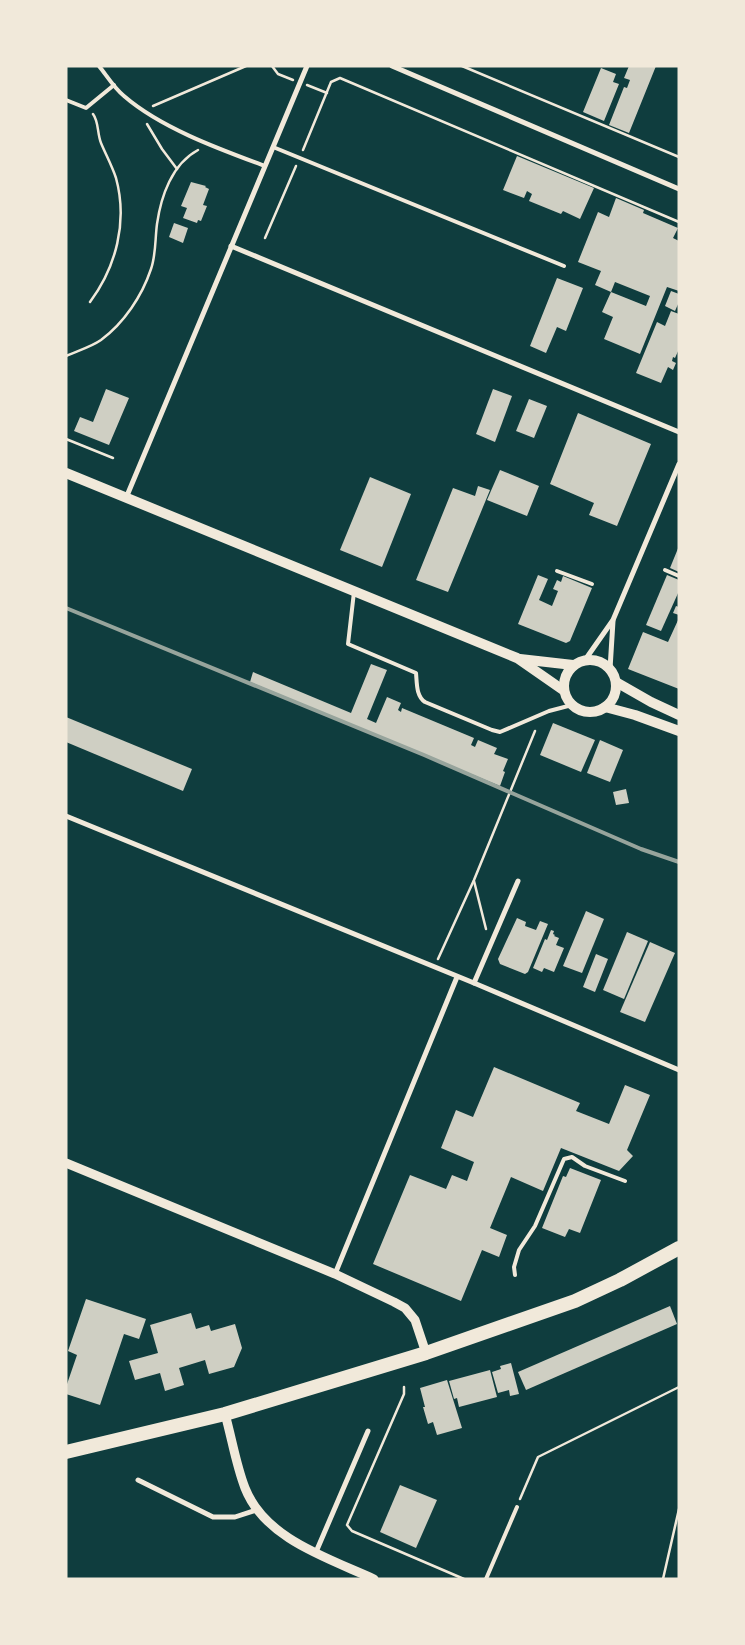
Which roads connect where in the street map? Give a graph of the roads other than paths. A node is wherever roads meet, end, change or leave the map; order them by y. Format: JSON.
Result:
{"nodes":[{"id":1,"x":99,"y":66,"type":"edge"},
{"id":2,"x":307,"y":66,"type":"edge"},
{"id":3,"x":392,"y":66,"type":"edge"},
{"id":4,"x":114,"y":85,"type":"junction"},
{"id":5,"x":66,"y":100,"type":"edge"},
{"id":6,"x":273,"y":147,"type":"junction"},
{"id":7,"x":265,"y":166,"type":"junction"},
{"id":8,"x":679,"y":189,"type":"edge"},
{"id":9,"x":232,"y":246,"type":"junction"},
{"id":10,"x":564,"y":266,"type":"dead end"},
{"id":11,"x":679,"y":432,"type":"edge"},
{"id":12,"x":679,"y":464,"type":"edge"},
{"id":13,"x":66,"y":473,"type":"edge"},
{"id":14,"x":126,"y":498,"type":"junction"},
{"id":15,"x":665,"y":570,"type":"dead end"},
{"id":16,"x":557,"y":571,"type":"dead end"},
{"id":17,"x":679,"y":576,"type":"edge"},
{"id":18,"x":592,"y":584,"type":"dead end"},
{"id":19,"x":354,"y":592,"type":"junction"},
{"id":20,"x":613,"y":620,"type":"junction"},
{"id":21,"x":517,"y":658,"type":"junction"},
{"id":22,"x":585,"y":660,"type":"junction"},
{"id":23,"x":573,"y":665,"type":"junction"},
{"id":24,"x":610,"y":669,"type":"junction"},
{"id":25,"x":616,"y":682,"type":"junction"},
{"id":26,"x":563,"y":690,"type":"junction"},
{"id":27,"x":572,"y":705,"type":"junction"},
{"id":28,"x":605,"y":707,"type":"junction"},
{"id":29,"x":679,"y":715,"type":"edge"},
{"id":30,"x":679,"y":731,"type":"edge"},
{"id":31,"x":66,"y":816,"type":"edge"},
{"id":32,"x":518,"y":881,"type":"dead end"},
{"id":33,"x":457,"y":977,"type":"junction"},
{"id":34,"x":474,"y":984,"type":"junction"},
{"id":35,"x":679,"y":1070,"type":"edge"},
{"id":36,"x":66,"y":1163,"type":"edge"},
{"id":37,"x":626,"y":1181,"type":"dead end"},
{"id":38,"x":679,"y":1248,"type":"edge"},
{"id":39,"x":335,"y":1274,"type":"junction"},
{"id":40,"x":515,"y":1275,"type":"dead end"},
{"id":41,"x":426,"y":1353,"type":"junction"},
{"id":42,"x":224,"y":1414,"type":"junction"},
{"id":43,"x":368,"y":1431,"type":"dead end"},
{"id":44,"x":66,"y":1452,"type":"edge"},
{"id":45,"x":138,"y":1480,"type":"dead end"},
{"id":46,"x":517,"y":1507,"type":"road end"},
{"id":47,"x":256,"y":1510,"type":"junction"},
{"id":48,"x":316,"y":1552,"type":"junction"},
{"id":49,"x":374,"y":1579,"type":"edge"},
{"id":50,"x":486,"y":1579,"type":"edge"}],
"edges":[{"from":1,"to":4,"type":"lane"},
{"from":2,"to":6,"type":"street"},
{"from":3,"to":8,"type":"street"},
{"from":4,"to":5,"type":"lane"},
{"from":4,"to":7,"type":"lane"},
{"from":6,"to":7,"type":"street"},
{"from":6,"to":10,"type":"lane"},
{"from":7,"to":9,"type":"street"},
{"from":9,"to":11,"type":"street"},
{"from":9,"to":14,"type":"street"},
{"from":12,"to":20,"type":"street"},
{"from":13,"to":14,"type":"main road"},
{"from":14,"to":19,"type":"main road"},
{"from":15,"to":17,"type":"lane"},
{"from":16,"to":18,"type":"lane"},
{"from":19,"to":21,"type":"main road"},
{"from":19,"to":27,"type":"lane"},
{"from":20,"to":22,"type":"street"},
{"from":20,"to":24,"type":"street"},
{"from":21,"to":23,"type":"main road"},
{"from":21,"to":26,"type":"main road"},
{"from":22,"to":23,"type":"main road"},
{"from":22,"to":24,"type":"main road"},
{"from":23,"to":26,"type":"main road"},
{"from":24,"to":25,"type":"main road"},
{"from":25,"to":28,"type":"main road"},
{"from":25,"to":29,"type":"main road"},
{"from":26,"to":27,"type":"main road"},
{"from":27,"to":28,"type":"main road"},
{"from":28,"to":30,"type":"main road"},
{"from":31,"to":33,"type":"street"},
{"from":32,"to":34,"type":"street"},
{"from":33,"to":34,"type":"street"},
{"from":33,"to":39,"type":"street"},
{"from":34,"to":35,"type":"street"},
{"from":36,"to":39,"type":"street"},
{"from":37,"to":40,"type":"lane"},
{"from":38,"to":41,"type":"highway"},
{"from":39,"to":41,"type":"street"},
{"from":41,"to":42,"type":"highway"},
{"from":42,"to":44,"type":"highway"},
{"from":42,"to":47,"type":"street"},
{"from":43,"to":48,"type":"street"},
{"from":45,"to":47,"type":"street"},
{"from":46,"to":50,"type":"lane"},
{"from":47,"to":48,"type":"street"},
{"from":48,"to":49,"type":"street"}]}
